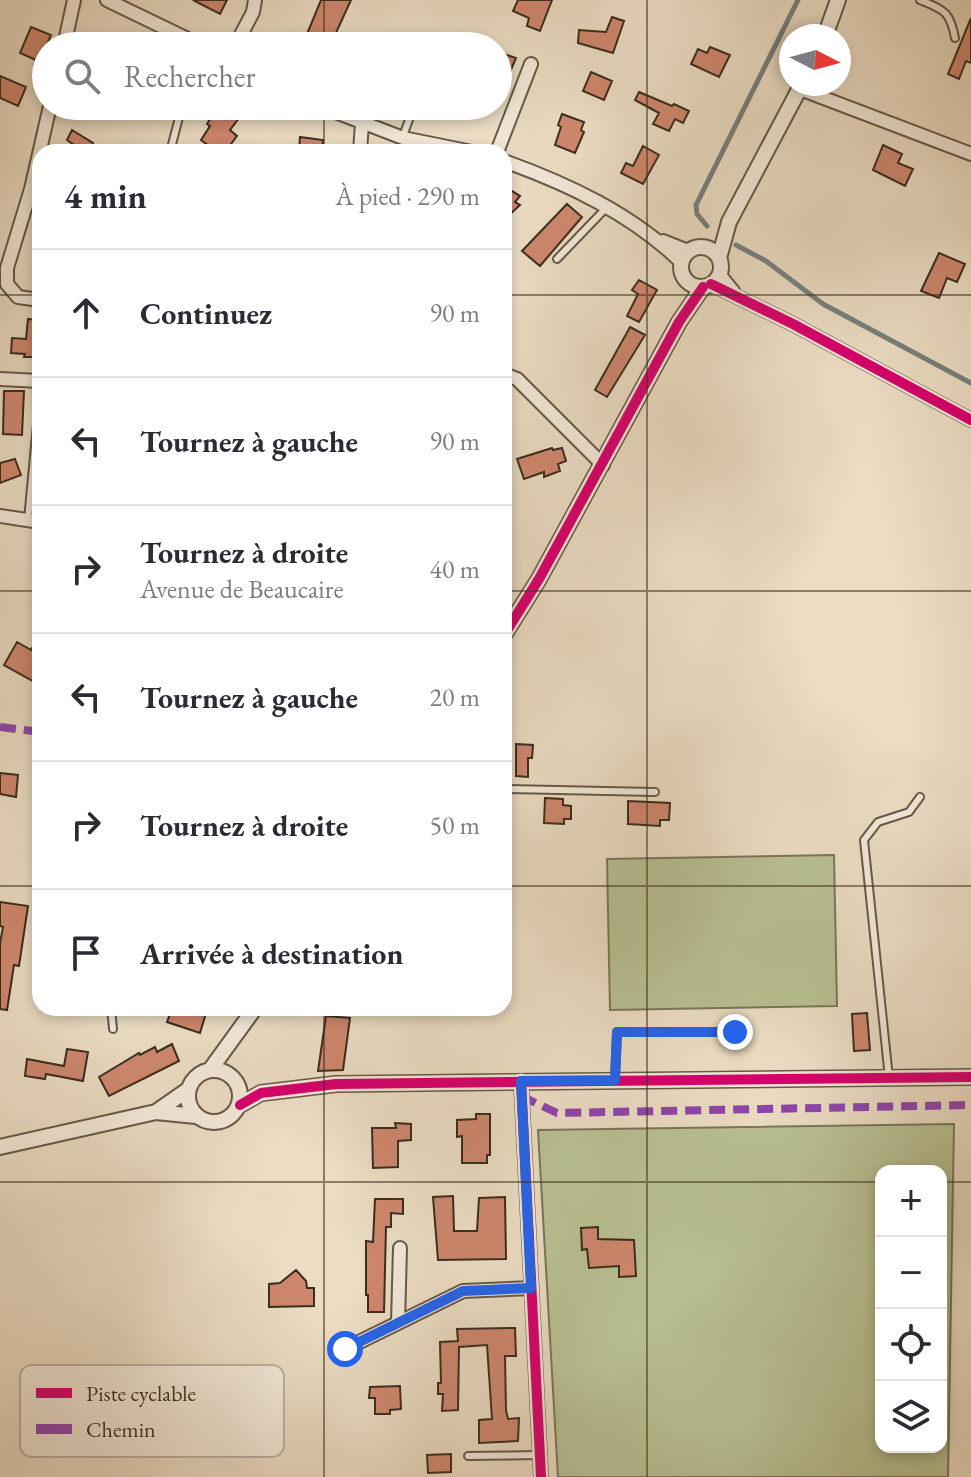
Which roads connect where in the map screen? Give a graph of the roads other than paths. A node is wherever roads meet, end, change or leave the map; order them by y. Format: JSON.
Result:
{"nodes":[{"id":1,"x":74,"y":0,"type":"edge"},
{"id":2,"x":107,"y":0,"type":"edge"},
{"id":3,"x":255,"y":0,"type":"edge"},
{"id":4,"x":838,"y":0,"type":"edge"},
{"id":5,"x":920,"y":0,"type":"edge"},
{"id":6,"x":829,"y":24,"type":"edge"},
{"id":7,"x":67,"y":32,"type":"edge"},
{"id":8,"x":172,"y":32,"type":"edge"},
{"id":9,"x":242,"y":32,"type":"edge"},
{"id":10,"x":955,"y":38,"type":"dead end"},
{"id":11,"x":531,"y":64,"type":"dead end"},
{"id":12,"x":796,"y":96,"type":"edge"},
{"id":13,"x":826,"y":96,"type":"edge"},
{"id":14,"x":512,"y":113,"type":"edge"},
{"id":15,"x":47,"y":120,"type":"edge"},
{"id":16,"x":178,"y":120,"type":"edge"},
{"id":17,"x":355,"y":120,"type":"edge"},
{"id":18,"x":409,"y":120,"type":"edge"},
{"id":19,"x":509,"y":120,"type":"edge"},
{"id":20,"x":362,"y":123,"type":"junction"},
{"id":21,"x":403,"y":138,"type":"junction"},
{"id":22,"x":41,"y":144,"type":"edge"},
{"id":23,"x":172,"y":144,"type":"edge"},
{"id":24,"x":361,"y":144,"type":"edge"},
{"id":25,"x":433,"y":144,"type":"edge"},
{"id":26,"x":500,"y":144,"type":"edge"},
{"id":27,"x":971,"y":154,"type":"edge"},
{"id":28,"x":512,"y":165,"type":"edge"},
{"id":29,"x":32,"y":185,"type":"edge"},
{"id":30,"x":607,"y":207,"type":"junction"},
{"id":31,"x":729,"y":222,"type":"junction"},
{"id":32,"x":705,"y":247,"type":"junction"},
{"id":33,"x":685,"y":256,"type":"junction"},
{"id":34,"x":719,"y":258,"type":"junction"},
{"id":35,"x":557,"y":259,"type":"dead end"},
{"id":36,"x":4,"y":268,"type":"edge"},
{"id":37,"x":688,"y":282,"type":"junction"},
{"id":38,"x":711,"y":282,"type":"junction"},
{"id":39,"x":32,"y":299,"type":"edge"},
{"id":40,"x":679,"y":322,"type":"junction"},
{"id":41,"x":512,"y":377,"type":"edge"},
{"id":42,"x":0,"y":379,"type":"edge"},
{"id":43,"x":32,"y":381,"type":"edge"},
{"id":44,"x":971,"y":420,"type":"edge"},
{"id":45,"x":603,"y":465,"type":"junction"},
{"id":46,"x":0,"y":516,"type":"edge"},
{"id":47,"x":32,"y":521,"type":"edge"},
{"id":48,"x":512,"y":622,"type":"edge"},
{"id":49,"x":512,"y":789,"type":"edge"},
{"id":50,"x":655,"y":792,"type":"dead end"},
{"id":51,"x":920,"y":797,"type":"dead end"},
{"id":52,"x":112,"y":1016,"type":"edge"},
{"id":53,"x":249,"y":1016,"type":"edge"},
{"id":54,"x":113,"y":1029,"type":"dead end"},
{"id":55,"x":735,"y":1032,"type":"dead end"},
{"id":56,"x":232,"y":1040,"type":"junction"},
{"id":57,"x":210,"y":1070,"type":"junction"},
{"id":58,"x":971,"y":1077,"type":"edge"},
{"id":59,"x":234,"y":1078,"type":"junction"},
{"id":60,"x":889,"y":1078,"type":"junction"},
{"id":61,"x":615,"y":1080,"type":"junction"},
{"id":62,"x":521,"y":1081,"type":"junction"},
{"id":63,"x":189,"y":1089,"type":"junction"},
{"id":64,"x":261,"y":1093,"type":"junction"},
{"id":65,"x":240,"y":1105,"type":"junction"},
{"id":66,"x":156,"y":1112,"type":"junction"},
{"id":67,"x":196,"y":1116,"type":"junction"},
{"id":68,"x":0,"y":1147,"type":"edge"},
{"id":69,"x":400,"y":1248,"type":"dead end"},
{"id":70,"x":531,"y":1288,"type":"junction"},
{"id":71,"x":398,"y":1323,"type":"junction"},
{"id":72,"x":345,"y":1349,"type":"dead end"},
{"id":73,"x":540,"y":1455,"type":"junction"},
{"id":74,"x":468,"y":1456,"type":"dead end"},
{"id":75,"x":541,"y":1477,"type":"edge"}],
"edges":[{"from":1,"to":7,"type":"street"},
{"from":2,"to":8,"type":"street"},
{"from":3,"to":9,"type":"street"},
{"from":4,"to":6,"type":"street"},
{"from":5,"to":10,"type":"lane"},
{"from":11,"to":14,"type":"street"},
{"from":12,"to":31,"type":"street"},
{"from":13,"to":27,"type":"street"},
{"from":15,"to":22,"type":"street"},
{"from":16,"to":23,"type":"lane"},
{"from":17,"to":20,"type":"street"},
{"from":18,"to":21,"type":"lane"},
{"from":19,"to":26,"type":"street"},
{"from":20,"to":21,"type":"street"},
{"from":20,"to":24,"type":"street"},
{"from":21,"to":25,"type":"street"},
{"from":28,"to":30,"type":"street"},
{"from":29,"to":36,"type":"street"},
{"from":30,"to":33,"type":"street"},
{"from":30,"to":35,"type":"lane"},
{"from":31,"to":32,"type":"street"},
{"from":31,"to":34,"type":"street"},
{"from":32,"to":33,"type":"street"},
{"from":32,"to":34,"type":"street"},
{"from":33,"to":37,"type":"street"},
{"from":34,"to":38,"type":"street"},
{"from":36,"to":39,"type":"street"},
{"from":37,"to":38,"type":"street"},
{"from":37,"to":40,"type":"street"},
{"from":38,"to":40,"type":"street"},
{"from":38,"to":44,"type":"street"},
{"from":40,"to":45,"type":"street"},
{"from":41,"to":45,"type":"street"},
{"from":42,"to":43,"type":"street"},
{"from":45,"to":48,"type":"street"},
{"from":46,"to":47,"type":"street"},
{"from":49,"to":50,"type":"lane"},
{"from":51,"to":60,"type":"lane"},
{"from":52,"to":54,"type":"lane"},
{"from":53,"to":56,"type":"street"},
{"from":55,"to":61,"type":"lane"},
{"from":56,"to":57,"type":"street"},
{"from":56,"to":59,"type":"street"},
{"from":57,"to":59,"type":"street"},
{"from":57,"to":63,"type":"street"},
{"from":58,"to":60,"type":"street"},
{"from":59,"to":64,"type":"street"},
{"from":59,"to":65,"type":"street"},
{"from":60,"to":61,"type":"street"},
{"from":61,"to":62,"type":"street"},
{"from":62,"to":64,"type":"street"},
{"from":62,"to":70,"type":"street"},
{"from":63,"to":66,"type":"street"},
{"from":63,"to":67,"type":"street"},
{"from":64,"to":65,"type":"street"},
{"from":65,"to":67,"type":"street"},
{"from":66,"to":67,"type":"street"},
{"from":66,"to":68,"type":"street"},
{"from":69,"to":71,"type":"street"},
{"from":70,"to":71,"type":"street"},
{"from":70,"to":73,"type":"street"},
{"from":71,"to":72,"type":"street"},
{"from":73,"to":74,"type":"lane"},
{"from":73,"to":75,"type":"street"}]}
